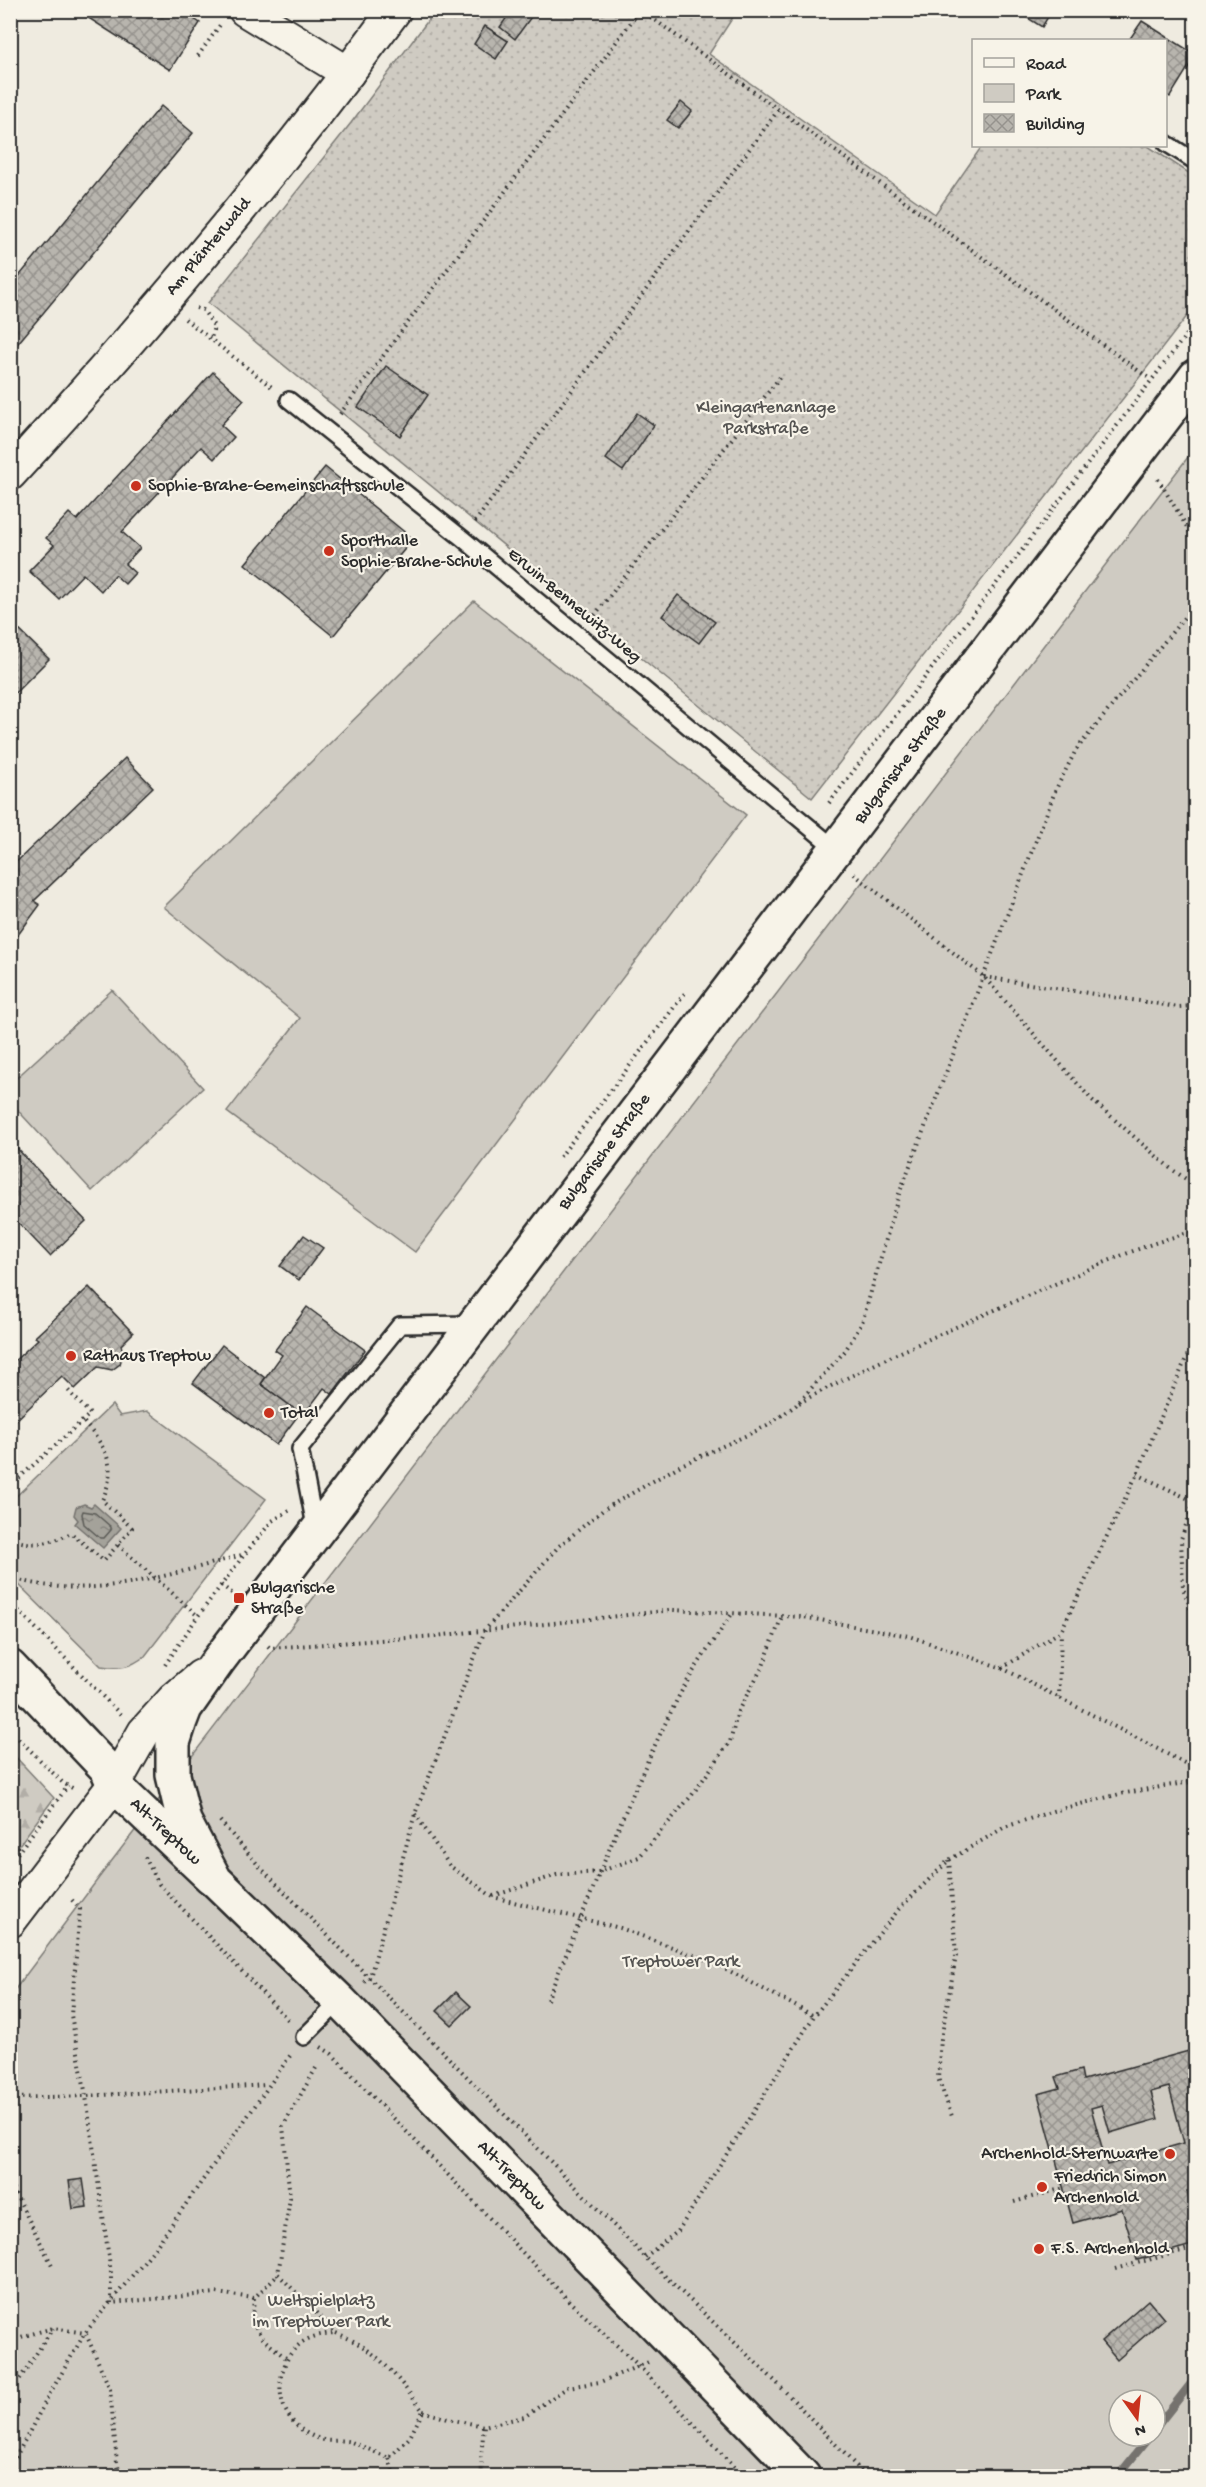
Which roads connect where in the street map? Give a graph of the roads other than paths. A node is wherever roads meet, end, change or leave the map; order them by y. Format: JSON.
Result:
{"nodes":[{"id":1,"x":395,"y":10,"type":"edge"},
{"id":2,"x":234,"y":15,"type":"edge"},
{"id":3,"x":348,"y":74,"type":"junction"},
{"id":4,"x":1167,"y":144,"type":"edge"},
{"id":5,"x":1196,"y":162,"type":"edge"},
{"id":6,"x":1196,"y":376,"type":"edge"},
{"id":7,"x":289,"y":400,"type":"road end"},
{"id":8,"x":10,"y":474,"type":"edge"},
{"id":9,"x":837,"y":850,"type":"junction"},
{"id":10,"x":473,"y":1324,"type":"junction"},
{"id":11,"x":316,"y":1533,"type":"junction"},
{"id":12,"x":218,"y":1661,"type":"junction"},
{"id":13,"x":10,"y":1667,"type":"edge"},
{"id":14,"x":114,"y":1785,"type":"junction"},
{"id":15,"x":215,"y":1880,"type":"junction"},
{"id":16,"x":10,"y":1921,"type":"edge"},
{"id":17,"x":340,"y":2001,"type":"junction"},
{"id":18,"x":304,"y":2037,"type":"road end"},
{"id":19,"x":803,"y":2476,"type":"edge"}],
"edges":[{"from":1,"to":3,"type":"street","name":"Am Plänterwald"},
{"from":2,"to":3,"type":"street"},
{"from":3,"to":8,"type":"street","name":"Am Plänterwald"},
{"from":4,"to":5,"type":"lane"},
{"from":6,"to":9,"type":"main road","name":"Bulgarische Straße"},
{"from":7,"to":9,"type":"lane","name":"Erwin-Bennewitz-Weg"},
{"from":9,"to":10,"type":"main road","name":"Bulgarische Straße"},
{"from":10,"to":11,"type":"main road","name":"Bulgarische Straße"},
{"from":10,"to":11,"type":"lane"},
{"from":11,"to":12,"type":"main road","name":"Bulgarische Straße"},
{"from":12,"to":14,"type":"street","name":"Bulgarische Straße"},
{"from":12,"to":15,"type":"main road","name":"Alt-Treptow"},
{"from":13,"to":14,"type":"main road","name":"Alt-Treptow"},
{"from":14,"to":15,"type":"main road","name":"Alt-Treptow"},
{"from":14,"to":16,"type":"street","name":"Bulgarische Straße"},
{"from":15,"to":17,"type":"main road","name":"Alt-Treptow"},
{"from":17,"to":18,"type":"lane"},
{"from":17,"to":19,"type":"main road","name":"Alt-Treptow"}]}
